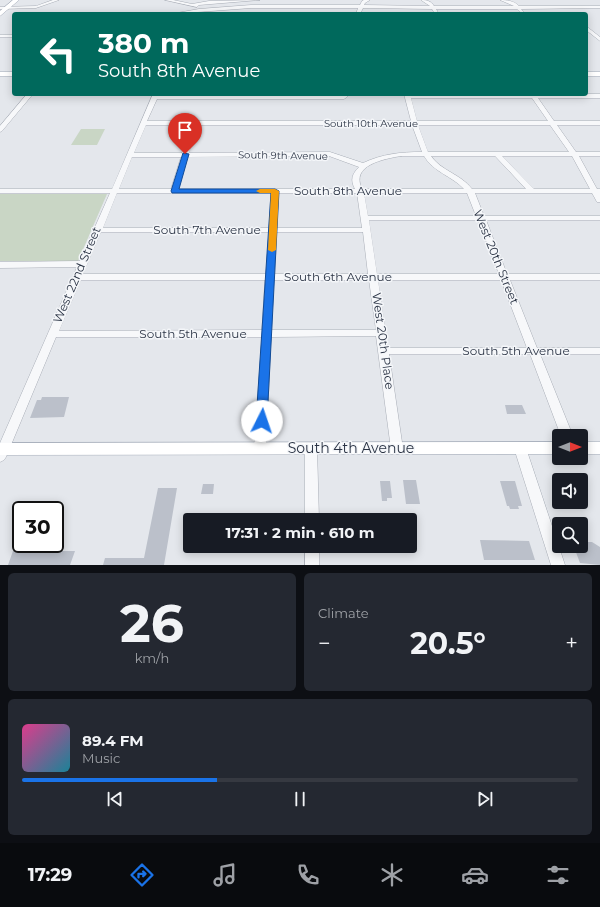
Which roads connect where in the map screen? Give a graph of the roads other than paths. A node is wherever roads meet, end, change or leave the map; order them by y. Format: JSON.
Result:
{"nodes":[{"id":1,"x":11,"y":0,"type":"edge"},
{"id":2,"x":16,"y":0,"type":"edge"},
{"id":3,"x":57,"y":0,"type":"edge"},
{"id":4,"x":168,"y":0,"type":"edge"},
{"id":5,"x":258,"y":0,"type":"edge"},
{"id":6,"x":368,"y":0,"type":"edge"},
{"id":7,"x":423,"y":0,"type":"edge"},
{"id":8,"x":502,"y":0,"type":"edge"},
{"id":9,"x":317,"y":2,"type":"edge"},
{"id":10,"x":558,"y":2,"type":"dead end"},
{"id":11,"x":192,"y":5,"type":"junction"},
{"id":12,"x":361,"y":6,"type":"junction"},
{"id":13,"x":395,"y":7,"type":"junction"},
{"id":14,"x":433,"y":7,"type":"junction"},
{"id":15,"x":471,"y":7,"type":"junction"},
{"id":16,"x":517,"y":7,"type":"junction"},
{"id":17,"x":564,"y":7,"type":"junction"},
{"id":18,"x":600,"y":7,"type":"edge"},
{"id":19,"x":2,"y":10,"type":"edge"},
{"id":20,"x":205,"y":10,"type":"junction"},
{"id":21,"x":189,"y":12,"type":"edge"},
{"id":22,"x":359,"y":12,"type":"edge"},
{"id":23,"x":397,"y":12,"type":"edge"},
{"id":24,"x":436,"y":12,"type":"edge"},
{"id":25,"x":475,"y":12,"type":"edge"},
{"id":26,"x":522,"y":12,"type":"edge"},
{"id":27,"x":569,"y":12,"type":"edge"},
{"id":28,"x":588,"y":28,"type":"edge"},
{"id":29,"x":0,"y":35,"type":"edge"},
{"id":30,"x":12,"y":35,"type":"edge"},
{"id":31,"x":598,"y":36,"type":"edge"},
{"id":32,"x":600,"y":40,"type":"edge"},
{"id":33,"x":0,"y":74,"type":"edge"},
{"id":34,"x":12,"y":74,"type":"edge"},
{"id":35,"x":588,"y":74,"type":"edge"},
{"id":36,"x":600,"y":74,"type":"edge"},
{"id":37,"x":28,"y":96,"type":"edge"},
{"id":38,"x":155,"y":96,"type":"edge"},
{"id":39,"x":296,"y":96,"type":"edge"},
{"id":40,"x":344,"y":96,"type":"edge"},
{"id":41,"x":407,"y":96,"type":"edge"},
{"id":42,"x":533,"y":96,"type":"edge"},
{"id":43,"x":588,"y":96,"type":"edge"},
{"id":44,"x":600,"y":96,"type":"edge"},
{"id":45,"x":143,"y":123,"type":"junction"},
{"id":46,"x":194,"y":123,"type":"junction"},
{"id":47,"x":416,"y":123,"type":"junction"},
{"id":48,"x":552,"y":123,"type":"junction"},
{"id":49,"x":600,"y":123,"type":"edge"},
{"id":50,"x":0,"y":129,"type":"edge"},
{"id":51,"x":185,"y":154,"type":"junction"},
{"id":52,"x":425,"y":154,"type":"junction"},
{"id":53,"x":497,"y":154,"type":"junction"},
{"id":54,"x":574,"y":154,"type":"junction"},
{"id":55,"x":600,"y":154,"type":"edge"},
{"id":56,"x":130,"y":155,"type":"junction"},
{"id":57,"x":364,"y":166,"type":"junction"},
{"id":58,"x":0,"y":191,"type":"edge"},
{"id":59,"x":113,"y":191,"type":"junction"},
{"id":60,"x":174,"y":191,"type":"junction"},
{"id":61,"x":275,"y":191,"type":"junction"},
{"id":62,"x":360,"y":191,"type":"junction"},
{"id":63,"x":470,"y":191,"type":"junction"},
{"id":64,"x":532,"y":191,"type":"junction"},
{"id":65,"x":597,"y":191,"type":"edge"},
{"id":66,"x":600,"y":200,"type":"edge"},
{"id":67,"x":365,"y":218,"type":"junction"},
{"id":68,"x":481,"y":218,"type":"junction"},
{"id":69,"x":600,"y":218,"type":"edge"},
{"id":70,"x":273,"y":229,"type":"junction"},
{"id":71,"x":97,"y":230,"type":"junction"},
{"id":72,"x":366,"y":230,"type":"junction"},
{"id":73,"x":0,"y":264,"type":"edge"},
{"id":74,"x":82,"y":264,"type":"junction"},
{"id":75,"x":77,"y":277,"type":"junction"},
{"id":76,"x":271,"y":277,"type":"junction"},
{"id":77,"x":374,"y":277,"type":"junction"},
{"id":78,"x":505,"y":277,"type":"junction"},
{"id":79,"x":600,"y":277,"type":"edge"},
{"id":80,"x":382,"y":333,"type":"junction"},
{"id":81,"x":52,"y":334,"type":"junction"},
{"id":82,"x":267,"y":334,"type":"junction"},
{"id":83,"x":385,"y":351,"type":"junction"},
{"id":84,"x":535,"y":351,"type":"junction"},
{"id":85,"x":600,"y":351,"type":"edge"},
{"id":86,"x":564,"y":429,"type":"edge"},
{"id":87,"x":260,"y":448,"type":"junction"},
{"id":88,"x":311,"y":448,"type":"junction"},
{"id":89,"x":520,"y":448,"type":"junction"},
{"id":90,"x":552,"y":448,"type":"edge"},
{"id":91,"x":588,"y":448,"type":"edge"},
{"id":92,"x":600,"y":448,"type":"edge"},
{"id":93,"x":397,"y":449,"type":"junction"},
{"id":94,"x":1,"y":452,"type":"edge"},
{"id":95,"x":312,"y":513,"type":"edge"},
{"id":96,"x":312,"y":553,"type":"edge"},
{"id":97,"x":312,"y":565,"type":"edge"},
{"id":98,"x":558,"y":565,"type":"edge"}],
"edges":[{"from":1,"to":19,"type":"main road"},
{"from":2,"to":19,"type":"main road"},
{"from":3,"to":19,"type":"street"},
{"from":4,"to":11,"type":"street"},
{"from":5,"to":11,"type":"street"},
{"from":6,"to":12,"type":"street"},
{"from":7,"to":14,"type":"street"},
{"from":8,"to":16,"type":"street"},
{"from":9,"to":12,"type":"street"},
{"from":9,"to":20,"type":"street"},
{"from":10,"to":17,"type":"street"},
{"from":11,"to":20,"type":"street"},
{"from":12,"to":13,"type":"street"},
{"from":12,"to":22,"type":"street"},
{"from":13,"to":14,"type":"street"},
{"from":13,"to":23,"type":"street"},
{"from":14,"to":15,"type":"street"},
{"from":14,"to":24,"type":"street"},
{"from":15,"to":16,"type":"street"},
{"from":15,"to":25,"type":"street"},
{"from":16,"to":17,"type":"street"},
{"from":16,"to":26,"type":"street"},
{"from":17,"to":18,"type":"street"},
{"from":17,"to":27,"type":"street"},
{"from":20,"to":21,"type":"street"},
{"from":28,"to":31,"type":"street"},
{"from":29,"to":30,"type":"street"},
{"from":31,"to":32,"type":"street"},
{"from":33,"to":34,"type":"main road"},
{"from":35,"to":36,"type":"main road"},
{"from":37,"to":50,"type":"street"},
{"from":38,"to":45,"type":"street","name":"West 22nd Street"},
{"from":39,"to":40,"type":"street"},
{"from":41,"to":47,"type":"street","name":"West 20th Street"},
{"from":42,"to":48,"type":"street"},
{"from":43,"to":44,"type":"street"},
{"from":45,"to":46,"type":"street","name":"South 10th Avenue"},
{"from":45,"to":56,"type":"street","name":"West 22nd Street"},
{"from":46,"to":47,"type":"street","name":"South 10th Avenue"},
{"from":46,"to":51,"type":"street"},
{"from":47,"to":48,"type":"street","name":"South 10th Avenue"},
{"from":47,"to":52,"type":"street","name":"West 20th Street"},
{"from":48,"to":49,"type":"street","name":"South 10th Avenue"},
{"from":48,"to":54,"type":"street"},
{"from":51,"to":56,"type":"street","name":"South 9th Avenue"},
{"from":51,"to":57,"type":"street","name":"South 9th Avenue"},
{"from":51,"to":60,"type":"street"},
{"from":52,"to":53,"type":"street"},
{"from":52,"to":57,"type":"street"},
{"from":52,"to":63,"type":"street","name":"West 20th Street"},
{"from":53,"to":54,"type":"street"},
{"from":53,"to":64,"type":"street"},
{"from":54,"to":55,"type":"street"},
{"from":54,"to":65,"type":"street"},
{"from":56,"to":59,"type":"street","name":"West 22nd Street"},
{"from":57,"to":62,"type":"street","name":"West 20th Place"},
{"from":58,"to":59,"type":"street","name":"South 8th Avenue"},
{"from":59,"to":60,"type":"street","name":"South 8th Avenue"},
{"from":59,"to":71,"type":"street","name":"West 22nd Street"},
{"from":60,"to":61,"type":"street","name":"South 8th Avenue"},
{"from":61,"to":62,"type":"street","name":"South 8th Avenue"},
{"from":61,"to":70,"type":"street"},
{"from":62,"to":63,"type":"street","name":"South 8th Avenue"},
{"from":62,"to":67,"type":"street","name":"West 20th Place"},
{"from":63,"to":64,"type":"street","name":"South 8th Avenue"},
{"from":63,"to":68,"type":"street","name":"West 20th Street"},
{"from":64,"to":65,"type":"street","name":"South 8th Avenue"},
{"from":65,"to":66,"type":"street"},
{"from":67,"to":68,"type":"street"},
{"from":67,"to":72,"type":"street","name":"West 20th Place"},
{"from":68,"to":69,"type":"street"},
{"from":68,"to":78,"type":"street","name":"West 20th Street"},
{"from":70,"to":71,"type":"street","name":"South 7th Avenue"},
{"from":70,"to":72,"type":"street","name":"South 7th Avenue"},
{"from":70,"to":76,"type":"street"},
{"from":71,"to":74,"type":"street","name":"West 22nd Street"},
{"from":72,"to":77,"type":"street","name":"West 20th Place"},
{"from":73,"to":74,"type":"street"},
{"from":74,"to":75,"type":"street","name":"West 22nd Street"},
{"from":75,"to":76,"type":"street","name":"South 6th Avenue"},
{"from":75,"to":81,"type":"street","name":"West 22nd Street"},
{"from":76,"to":77,"type":"street","name":"South 6th Avenue"},
{"from":76,"to":82,"type":"street"},
{"from":77,"to":78,"type":"street","name":"South 6th Avenue"},
{"from":77,"to":80,"type":"street","name":"West 20th Place"},
{"from":78,"to":79,"type":"street","name":"South 6th Avenue"},
{"from":78,"to":84,"type":"street","name":"West 20th Street"},
{"from":80,"to":82,"type":"street","name":"South 5th Avenue"},
{"from":80,"to":83,"type":"street","name":"West 20th Place"},
{"from":81,"to":82,"type":"street","name":"South 5th Avenue"},
{"from":81,"to":94,"type":"street","name":"West 22nd Street"},
{"from":82,"to":87,"type":"street"},
{"from":83,"to":84,"type":"street","name":"South 5th Avenue"},
{"from":83,"to":93,"type":"street","name":"West 20th Place"},
{"from":84,"to":85,"type":"street","name":"South 5th Avenue"},
{"from":84,"to":86,"type":"street","name":"West 20th Street"},
{"from":87,"to":88,"type":"main road","name":"South 4th Avenue"},
{"from":87,"to":94,"type":"main road","name":"South 4th Avenue"},
{"from":88,"to":93,"type":"main road","name":"South 4th Avenue"},
{"from":88,"to":95,"type":"street"},
{"from":89,"to":90,"type":"main road","name":"South 4th Avenue"},
{"from":89,"to":93,"type":"main road","name":"South 4th Avenue"},
{"from":89,"to":98,"type":"street"},
{"from":91,"to":92,"type":"main road"},
{"from":96,"to":97,"type":"street"}]}
